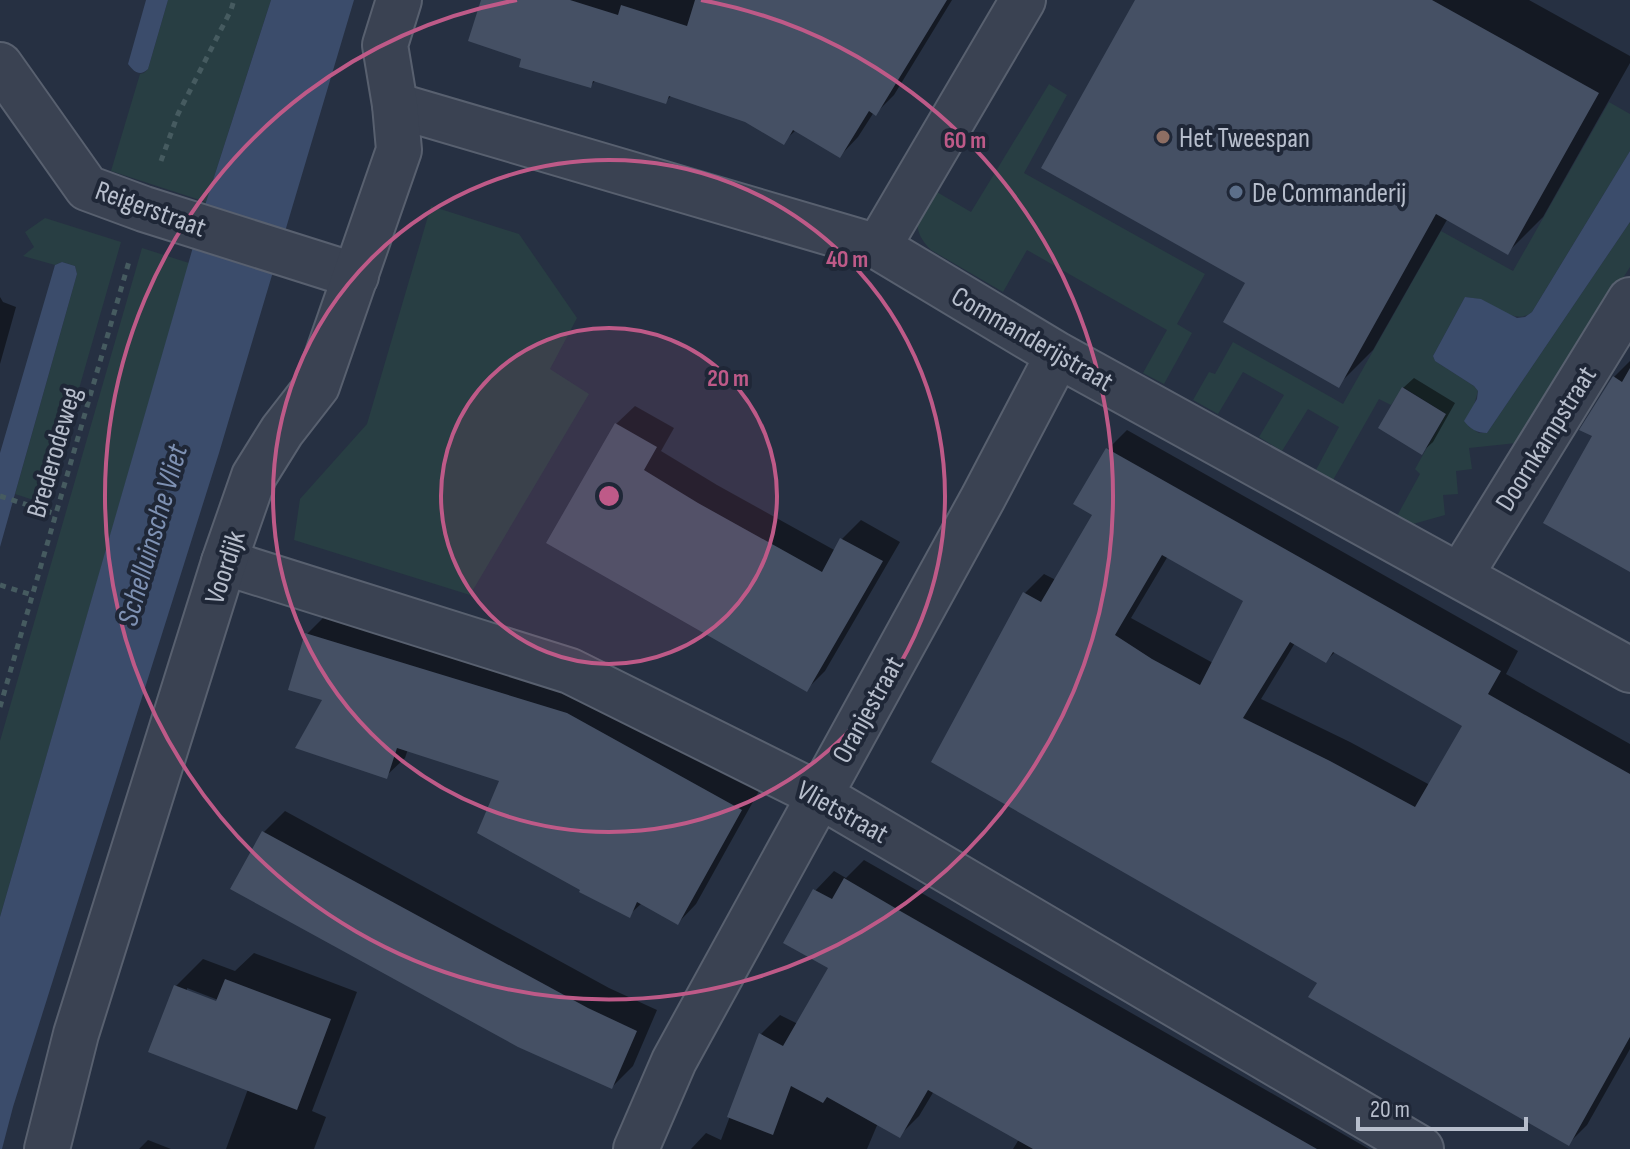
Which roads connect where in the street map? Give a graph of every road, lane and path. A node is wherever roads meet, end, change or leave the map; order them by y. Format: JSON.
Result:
{"nodes":[{"id":1,"x":234,"y":0,"type":"edge"},
{"id":2,"x":399,"y":0,"type":"edge"},
{"id":3,"x":1023,"y":0,"type":"edge"},
{"id":4,"x":0,"y":65,"type":"edge"},
{"id":5,"x":395,"y":105,"type":"junction"},
{"id":6,"x":144,"y":209,"type":"junction"},
{"id":7,"x":878,"y":247,"type":"junction"},
{"id":8,"x":356,"y":276,"type":"junction"},
{"id":9,"x":1630,"y":300,"type":"edge"},
{"id":10,"x":1058,"y":355,"type":"junction"},
{"id":11,"x":0,"y":496,"type":"edge"},
{"id":12,"x":56,"y":514,"type":"junction"},
{"id":13,"x":224,"y":562,"type":"junction"},
{"id":14,"x":1460,"y":576,"type":"junction"},
{"id":15,"x":0,"y":585,"type":"edge"},
{"id":16,"x":32,"y":595,"type":"junction"},
{"id":17,"x":1630,"y":670,"type":"edge"},
{"id":18,"x":0,"y":675,"type":"edge"},
{"id":19,"x":9,"y":677,"type":"junction"},
{"id":20,"x":0,"y":707,"type":"edge"},
{"id":21,"x":819,"y":795,"type":"junction"},
{"id":22,"x":47,"y":1149,"type":"edge"},
{"id":23,"x":636,"y":1149,"type":"edge"},
{"id":24,"x":1421,"y":1149,"type":"edge"}],
"edges":[{"from":1,"to":6,"type":"path","name":"Brederodeweg"},
{"from":2,"to":5,"type":"street","name":"Voordijk"},
{"from":3,"to":7,"type":"street"},
{"from":4,"to":6,"type":"street","name":"Reigerstraat"},
{"from":5,"to":7,"type":"street","name":"Commanderijstraat"},
{"from":5,"to":8,"type":"street","name":"Voordijk"},
{"from":6,"to":8,"type":"street","name":"Reigerstraat"},
{"from":6,"to":12,"type":"path","name":"Brederodeweg"},
{"from":7,"to":10,"type":"street","name":"Commanderijstraat"},
{"from":8,"to":13,"type":"street","name":"Voordijk"},
{"from":9,"to":14,"type":"street","name":"Doornkampstraat"},
{"from":10,"to":14,"type":"street","name":"Commanderijstraat"},
{"from":10,"to":21,"type":"street","name":"Oranjestraat"},
{"from":11,"to":12,"type":"path"},
{"from":12,"to":16,"type":"path","name":"Brederodeweg"},
{"from":13,"to":21,"type":"street","name":"Vlietstraat"},
{"from":13,"to":22,"type":"street","name":"Voordijk"},
{"from":14,"to":17,"type":"street","name":"Commanderijstraat"},
{"from":15,"to":16,"type":"path"},
{"from":16,"to":19,"type":"path","name":"Brederodeweg"},
{"from":18,"to":19,"type":"path"},
{"from":19,"to":20,"type":"path","name":"Brederodeweg"},
{"from":21,"to":23,"type":"street","name":"Oranjestraat"},
{"from":21,"to":24,"type":"street","name":"Vlietstraat"}]}
